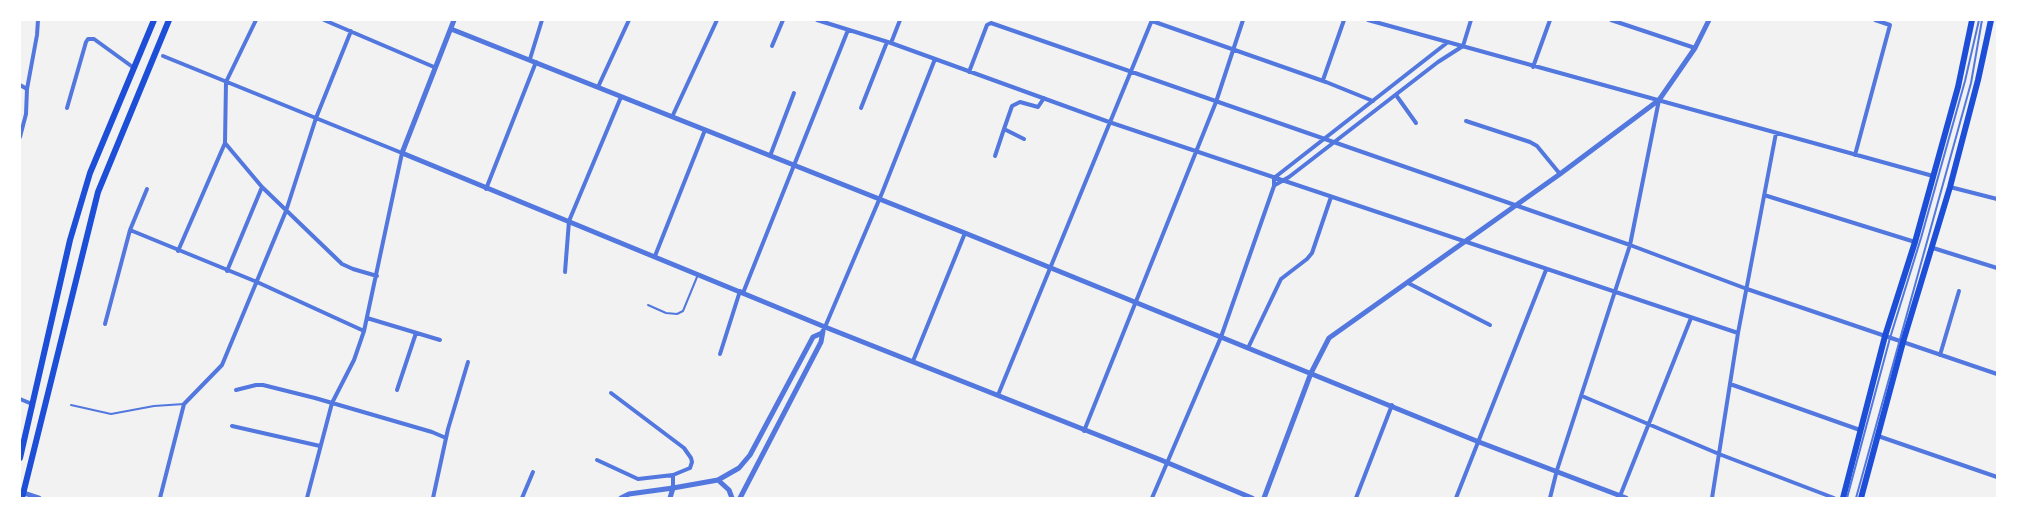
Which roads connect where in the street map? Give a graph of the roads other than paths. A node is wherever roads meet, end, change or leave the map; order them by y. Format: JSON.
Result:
{"nodes":[{"id":1,"x":154,"y":20,"type":"edge"},
{"id":2,"x":169,"y":20,"type":"edge"},
{"id":3,"x":256,"y":20,"type":"edge"},
{"id":4,"x":324,"y":20,"type":"edge"},
{"id":5,"x":454,"y":20,"type":"edge"},
{"id":6,"x":542,"y":20,"type":"edge"},
{"id":7,"x":629,"y":20,"type":"edge"},
{"id":8,"x":717,"y":20,"type":"edge"},
{"id":9,"x":783,"y":20,"type":"edge"},
{"id":10,"x":817,"y":20,"type":"edge"},
{"id":11,"x":900,"y":20,"type":"edge"},
{"id":12,"x":1152,"y":20,"type":"edge"},
{"id":13,"x":1243,"y":20,"type":"edge"},
{"id":14,"x":1344,"y":20,"type":"edge"},
{"id":15,"x":1368,"y":20,"type":"edge"},
{"id":16,"x":1398,"y":20,"type":"edge"},
{"id":17,"x":1471,"y":20,"type":"edge"},
{"id":18,"x":1550,"y":20,"type":"edge"},
{"id":19,"x":1611,"y":20,"type":"edge"},
{"id":20,"x":1709,"y":20,"type":"edge"},
{"id":21,"x":1875,"y":20,"type":"edge"},
{"id":22,"x":1975,"y":20,"type":"edge"},
{"id":23,"x":1982,"y":20,"type":"edge"},
{"id":24,"x":1986,"y":20,"type":"edge"},
{"id":25,"x":1991,"y":20,"type":"edge"},
{"id":26,"x":38,"y":22,"type":"edge"},
{"id":27,"x":1396,"y":27,"type":"junction"},
{"id":28,"x":451,"y":29,"type":"junction"},
{"id":29,"x":848,"y":30,"type":"junction"},
{"id":30,"x":351,"y":32,"type":"junction"},
{"id":31,"x":889,"y":42,"type":"junction"},
{"id":32,"x":1448,"y":42,"type":"junction"},
{"id":33,"x":772,"y":46,"type":"dead end"},
{"id":34,"x":1463,"y":46,"type":"junction"},
{"id":35,"x":1695,"y":48,"type":"junction"},
{"id":36,"x":1233,"y":49,"type":"junction"},
{"id":37,"x":163,"y":56,"type":"dead end"},
{"id":38,"x":935,"y":59,"type":"junction"},
{"id":39,"x":533,"y":60,"type":"junction"},
{"id":40,"x":434,"y":67,"type":"junction"},
{"id":41,"x":1533,"y":67,"type":"junction"},
{"id":42,"x":134,"y":68,"type":"junction"},
{"id":43,"x":969,"y":72,"type":"junction"},
{"id":44,"x":1131,"y":72,"type":"junction"},
{"id":45,"x":1323,"y":80,"type":"junction"},
{"id":46,"x":1978,"y":80,"type":"junction"},
{"id":47,"x":226,"y":82,"type":"junction"},
{"id":48,"x":20,"y":85,"type":"edge"},
{"id":49,"x":598,"y":87,"type":"junction"},
{"id":50,"x":27,"y":89,"type":"junction"},
{"id":51,"x":794,"y":93,"type":"dead end"},
{"id":52,"x":1396,"y":95,"type":"junction"},
{"id":53,"x":621,"y":97,"type":"junction"},
{"id":54,"x":1044,"y":98,"type":"junction"},
{"id":55,"x":1659,"y":100,"type":"junction"},
{"id":56,"x":1373,"y":101,"type":"junction"},
{"id":57,"x":1216,"y":102,"type":"junction"},
{"id":58,"x":67,"y":108,"type":"dead end"},
{"id":59,"x":861,"y":108,"type":"dead end"},
{"id":60,"x":672,"y":117,"type":"junction"},
{"id":61,"x":316,"y":118,"type":"junction"},
{"id":62,"x":1466,"y":120,"type":"dead end"},
{"id":63,"x":1109,"y":122,"type":"junction"},
{"id":64,"x":1416,"y":123,"type":"dead end"},
{"id":65,"x":1004,"y":129,"type":"junction"},
{"id":66,"x":705,"y":130,"type":"junction"},
{"id":67,"x":1776,"y":133,"type":"junction"},
{"id":68,"x":20,"y":137,"type":"edge"},
{"id":69,"x":1024,"y":139,"type":"dead end"},
{"id":70,"x":1323,"y":140,"type":"junction"},
{"id":71,"x":1334,"y":142,"type":"junction"},
{"id":72,"x":225,"y":143,"type":"junction"},
{"id":73,"x":1196,"y":152,"type":"junction"},
{"id":74,"x":402,"y":153,"type":"junction"},
{"id":75,"x":1855,"y":155,"type":"junction"},
{"id":76,"x":770,"y":156,"type":"junction"},
{"id":77,"x":994,"y":156,"type":"dead end"},
{"id":78,"x":794,"y":165,"type":"junction"},
{"id":79,"x":1560,"y":174,"type":"junction"},
{"id":80,"x":1933,"y":176,"type":"junction"},
{"id":81,"x":1274,"y":178,"type":"junction"},
{"id":82,"x":1284,"y":181,"type":"junction"},
{"id":83,"x":1275,"y":185,"type":"junction"},
{"id":84,"x":262,"y":187,"type":"junction"},
{"id":85,"x":1950,"y":187,"type":"junction"},
{"id":86,"x":147,"y":189,"type":"dead end"},
{"id":87,"x":486,"y":189,"type":"junction"},
{"id":88,"x":1764,"y":196,"type":"junction"},
{"id":89,"x":1331,"y":197,"type":"junction"},
{"id":90,"x":880,"y":199,"type":"junction"},
{"id":91,"x":1997,"y":199,"type":"edge"},
{"id":92,"x":1515,"y":206,"type":"junction"},
{"id":93,"x":286,"y":211,"type":"junction"},
{"id":94,"x":569,"y":221,"type":"junction"},
{"id":95,"x":130,"y":230,"type":"junction"},
{"id":96,"x":965,"y":233,"type":"junction"},
{"id":97,"x":1464,"y":242,"type":"junction"},
{"id":98,"x":1915,"y":242,"type":"junction"},
{"id":99,"x":1630,"y":245,"type":"junction"},
{"id":100,"x":1933,"y":248,"type":"junction"},
{"id":101,"x":178,"y":250,"type":"junction"},
{"id":102,"x":655,"y":256,"type":"junction"},
{"id":103,"x":1050,"y":268,"type":"junction"},
{"id":104,"x":1997,"y":268,"type":"edge"},
{"id":105,"x":1546,"y":270,"type":"junction"},
{"id":106,"x":226,"y":271,"type":"junction"},
{"id":107,"x":565,"y":272,"type":"dead end"},
{"id":108,"x":698,"y":274,"type":"junction"},
{"id":109,"x":377,"y":276,"type":"junction"},
{"id":110,"x":256,"y":282,"type":"junction"},
{"id":111,"x":1408,"y":283,"type":"junction"},
{"id":112,"x":1747,"y":289,"type":"junction"},
{"id":113,"x":1959,"y":291,"type":"dead end"},
{"id":114,"x":742,"y":292,"type":"junction"},
{"id":115,"x":1613,"y":292,"type":"junction"},
{"id":116,"x":1136,"y":303,"type":"junction"},
{"id":117,"x":648,"y":305,"type":"dead end"},
{"id":118,"x":367,"y":318,"type":"junction"},
{"id":119,"x":1691,"y":318,"type":"junction"},
{"id":120,"x":105,"y":324,"type":"dead end"},
{"id":121,"x":1490,"y":325,"type":"dead end"},
{"id":122,"x":823,"y":330,"type":"junction"},
{"id":123,"x":364,"y":331,"type":"junction"},
{"id":124,"x":416,"y":333,"type":"junction"},
{"id":125,"x":1738,"y":333,"type":"junction"},
{"id":126,"x":1221,"y":337,"type":"junction"},
{"id":127,"x":1888,"y":337,"type":"junction"},
{"id":128,"x":440,"y":340,"type":"dead end"},
{"id":129,"x":1901,"y":341,"type":"junction"},
{"id":130,"x":1248,"y":348,"type":"junction"},
{"id":131,"x":720,"y":354,"type":"dead end"},
{"id":132,"x":1940,"y":355,"type":"junction"},
{"id":133,"x":468,"y":362,"type":"dead end"},
{"id":134,"x":913,"y":362,"type":"junction"},
{"id":135,"x":1311,"y":373,"type":"junction"},
{"id":136,"x":1997,"y":374,"type":"edge"},
{"id":137,"x":1730,"y":384,"type":"junction"},
{"id":138,"x":236,"y":390,"type":"dead end"},
{"id":139,"x":397,"y":390,"type":"dead end"},
{"id":140,"x":611,"y":393,"type":"dead end"},
{"id":141,"x":998,"y":395,"type":"junction"},
{"id":142,"x":1582,"y":396,"type":"junction"},
{"id":143,"x":20,"y":399,"type":"edge"},
{"id":144,"x":332,"y":403,"type":"junction"},
{"id":145,"x":32,"y":404,"type":"junction"},
{"id":146,"x":184,"y":404,"type":"junction"},
{"id":147,"x":71,"y":405,"type":"dead end"},
{"id":148,"x":1392,"y":405,"type":"junction"},
{"id":149,"x":1648,"y":424,"type":"junction"},
{"id":150,"x":232,"y":426,"type":"dead end"},
{"id":151,"x":1860,"y":430,"type":"junction"},
{"id":152,"x":1084,"y":431,"type":"junction"},
{"id":153,"x":1878,"y":436,"type":"junction"},
{"id":154,"x":446,"y":438,"type":"junction"},
{"id":155,"x":1479,"y":442,"type":"junction"},
{"id":156,"x":320,"y":446,"type":"junction"},
{"id":157,"x":1719,"y":454,"type":"junction"},
{"id":158,"x":20,"y":458,"type":"edge"},
{"id":159,"x":596,"y":460,"type":"dead end"},
{"id":160,"x":1168,"y":463,"type":"junction"},
{"id":161,"x":1557,"y":470,"type":"junction"},
{"id":162,"x":533,"y":472,"type":"dead end"},
{"id":163,"x":673,"y":475,"type":"junction"},
{"id":164,"x":1997,"y":476,"type":"edge"},
{"id":165,"x":718,"y":480,"type":"junction"},
{"id":166,"x":673,"y":488,"type":"junction"},
{"id":167,"x":23,"y":496,"type":"edge"},
{"id":168,"x":622,"y":497,"type":"edge"},
{"id":169,"x":1623,"y":497,"type":"edge"},
{"id":170,"x":38,"y":498,"type":"edge"},
{"id":171,"x":160,"y":498,"type":"edge"},
{"id":172,"x":307,"y":498,"type":"edge"},
{"id":173,"x":432,"y":498,"type":"edge"},
{"id":174,"x":522,"y":498,"type":"edge"},
{"id":175,"x":630,"y":498,"type":"edge"},
{"id":176,"x":670,"y":498,"type":"edge"},
{"id":177,"x":732,"y":498,"type":"edge"},
{"id":178,"x":740,"y":498,"type":"edge"},
{"id":179,"x":1152,"y":498,"type":"edge"},
{"id":180,"x":1252,"y":498,"type":"edge"},
{"id":181,"x":1264,"y":498,"type":"edge"},
{"id":182,"x":1356,"y":498,"type":"edge"},
{"id":183,"x":1456,"y":498,"type":"edge"},
{"id":184,"x":1550,"y":498,"type":"edge"},
{"id":185,"x":1712,"y":498,"type":"edge"},
{"id":186,"x":1834,"y":498,"type":"edge"},
{"id":187,"x":1843,"y":498,"type":"edge"},
{"id":188,"x":1847,"y":498,"type":"edge"},
{"id":189,"x":1856,"y":498,"type":"edge"},
{"id":190,"x":1861,"y":498,"type":"edge"}],
"edges":[{"from":1,"to":42,"type":"main road"},
{"from":2,"to":167,"type":"main road"},
{"from":3,"to":47,"type":"street"},
{"from":4,"to":30,"type":"street"},
{"from":5,"to":28,"type":"street"},
{"from":6,"to":39,"type":"street"},
{"from":7,"to":49,"type":"street"},
{"from":8,"to":60,"type":"street"},
{"from":9,"to":33,"type":"street"},
{"from":10,"to":29,"type":"street"},
{"from":11,"to":31,"type":"street"},
{"from":12,"to":36,"type":"street"},
{"from":12,"to":44,"type":"street"},
{"from":13,"to":36,"type":"street"},
{"from":14,"to":45,"type":"street"},
{"from":15,"to":27,"type":"street"},
{"from":16,"to":27,"type":"street"},
{"from":17,"to":34,"type":"street"},
{"from":18,"to":41,"type":"street"},
{"from":19,"to":35,"type":"street"},
{"from":20,"to":35,"type":"street"},
{"from":21,"to":75,"type":"street"},
{"from":22,"to":80,"type":"main road"},
{"from":22,"to":127,"type":"lane"},
{"from":23,"to":129,"type":"lane"},
{"from":24,"to":46,"type":"main road"},
{"from":25,"to":46,"type":"main road"},
{"from":26,"to":50,"type":"street"},
{"from":27,"to":32,"type":"street"},
{"from":28,"to":39,"type":"street"},
{"from":28,"to":40,"type":"street"},
{"from":29,"to":31,"type":"street"},
{"from":29,"to":78,"type":"street"},
{"from":30,"to":40,"type":"street"},
{"from":30,"to":61,"type":"street"},
{"from":31,"to":38,"type":"street"},
{"from":31,"to":59,"type":"street"},
{"from":32,"to":34,"type":"street"},
{"from":32,"to":56,"type":"street"},
{"from":34,"to":41,"type":"street"},
{"from":34,"to":52,"type":"street"},
{"from":35,"to":55,"type":"street"},
{"from":36,"to":45,"type":"street"},
{"from":36,"to":57,"type":"street"},
{"from":37,"to":47,"type":"street"},
{"from":38,"to":43,"type":"street"},
{"from":38,"to":90,"type":"street"},
{"from":39,"to":49,"type":"street"},
{"from":39,"to":87,"type":"street"},
{"from":40,"to":74,"type":"street"},
{"from":41,"to":55,"type":"street"},
{"from":42,"to":58,"type":"street"},
{"from":42,"to":145,"type":"main road"},
{"from":43,"to":44,"type":"street"},
{"from":43,"to":54,"type":"street"},
{"from":44,"to":57,"type":"street"},
{"from":44,"to":63,"type":"street"},
{"from":45,"to":56,"type":"street"},
{"from":46,"to":85,"type":"main road"},
{"from":47,"to":61,"type":"street"},
{"from":47,"to":72,"type":"street"},
{"from":48,"to":50,"type":"street"},
{"from":49,"to":53,"type":"street"},
{"from":50,"to":68,"type":"street"},
{"from":51,"to":76,"type":"street"},
{"from":52,"to":64,"type":"street"},
{"from":52,"to":71,"type":"street"},
{"from":53,"to":60,"type":"street"},
{"from":53,"to":94,"type":"street"},
{"from":54,"to":63,"type":"street"},
{"from":54,"to":65,"type":"street"},
{"from":55,"to":67,"type":"street"},
{"from":55,"to":79,"type":"street"},
{"from":55,"to":99,"type":"street"},
{"from":56,"to":70,"type":"street"},
{"from":57,"to":70,"type":"street"},
{"from":57,"to":73,"type":"street"},
{"from":60,"to":66,"type":"street"},
{"from":61,"to":74,"type":"street"},
{"from":61,"to":93,"type":"street"},
{"from":62,"to":79,"type":"street"},
{"from":63,"to":73,"type":"street"},
{"from":63,"to":103,"type":"street"},
{"from":65,"to":69,"type":"street"},
{"from":65,"to":77,"type":"street"},
{"from":66,"to":76,"type":"street"},
{"from":66,"to":102,"type":"street"},
{"from":67,"to":75,"type":"street"},
{"from":67,"to":88,"type":"street"},
{"from":70,"to":71,"type":"street"},
{"from":70,"to":81,"type":"street"},
{"from":71,"to":82,"type":"street"},
{"from":71,"to":92,"type":"street"},
{"from":72,"to":84,"type":"street"},
{"from":72,"to":101,"type":"street"},
{"from":73,"to":81,"type":"street"},
{"from":73,"to":116,"type":"street"},
{"from":74,"to":87,"type":"street"},
{"from":74,"to":109,"type":"street"},
{"from":75,"to":80,"type":"street"},
{"from":76,"to":78,"type":"street"},
{"from":78,"to":90,"type":"street"},
{"from":78,"to":114,"type":"street"},
{"from":79,"to":92,"type":"street"},
{"from":80,"to":98,"type":"main road"},
{"from":81,"to":82,"type":"street"},
{"from":81,"to":83,"type":"street"},
{"from":82,"to":83,"type":"street"},
{"from":82,"to":89,"type":"street"},
{"from":83,"to":126,"type":"street"},
{"from":84,"to":93,"type":"street"},
{"from":84,"to":106,"type":"street"},
{"from":85,"to":91,"type":"street"},
{"from":85,"to":100,"type":"main road"},
{"from":86,"to":95,"type":"street"},
{"from":87,"to":94,"type":"street"},
{"from":88,"to":98,"type":"street"},
{"from":88,"to":112,"type":"street"},
{"from":89,"to":97,"type":"street"},
{"from":89,"to":130,"type":"street"},
{"from":90,"to":96,"type":"street"},
{"from":90,"to":122,"type":"street"},
{"from":92,"to":97,"type":"street"},
{"from":92,"to":99,"type":"street"},
{"from":93,"to":109,"type":"street"},
{"from":93,"to":110,"type":"street"},
{"from":94,"to":102,"type":"street"},
{"from":94,"to":107,"type":"street"},
{"from":95,"to":101,"type":"street"},
{"from":95,"to":120,"type":"street"},
{"from":96,"to":103,"type":"street"},
{"from":96,"to":134,"type":"street"},
{"from":97,"to":105,"type":"street"},
{"from":97,"to":111,"type":"street"},
{"from":98,"to":127,"type":"main road"},
{"from":99,"to":112,"type":"street"},
{"from":99,"to":115,"type":"street"},
{"from":100,"to":104,"type":"street"},
{"from":100,"to":129,"type":"main road"},
{"from":101,"to":106,"type":"street"},
{"from":102,"to":108,"type":"street"},
{"from":103,"to":116,"type":"street"},
{"from":103,"to":141,"type":"street"},
{"from":105,"to":115,"type":"street"},
{"from":105,"to":155,"type":"street"},
{"from":106,"to":110,"type":"street"},
{"from":108,"to":114,"type":"street"},
{"from":108,"to":117,"type":"lane"},
{"from":109,"to":118,"type":"street"},
{"from":110,"to":123,"type":"street"},
{"from":110,"to":146,"type":"street"},
{"from":111,"to":121,"type":"street"},
{"from":111,"to":135,"type":"street"},
{"from":112,"to":125,"type":"street"},
{"from":112,"to":127,"type":"street"},
{"from":113,"to":132,"type":"street"},
{"from":114,"to":122,"type":"street"},
{"from":114,"to":131,"type":"street"},
{"from":115,"to":119,"type":"street"},
{"from":115,"to":142,"type":"street"},
{"from":116,"to":126,"type":"street"},
{"from":116,"to":152,"type":"street"},
{"from":118,"to":123,"type":"street"},
{"from":118,"to":124,"type":"street"},
{"from":119,"to":125,"type":"street"},
{"from":119,"to":149,"type":"street"},
{"from":122,"to":134,"type":"street"},
{"from":122,"to":165,"type":"street"},
{"from":122,"to":178,"type":"street"},
{"from":123,"to":144,"type":"street"},
{"from":124,"to":128,"type":"street"},
{"from":124,"to":139,"type":"street"},
{"from":125,"to":137,"type":"street"},
{"from":126,"to":130,"type":"street"},
{"from":126,"to":160,"type":"street"},
{"from":127,"to":129,"type":"street"},
{"from":127,"to":151,"type":"main road"},
{"from":127,"to":188,"type":"lane"},
{"from":129,"to":132,"type":"street"},
{"from":129,"to":153,"type":"main road"},
{"from":129,"to":189,"type":"lane"},
{"from":130,"to":135,"type":"street"},
{"from":132,"to":136,"type":"street"},
{"from":133,"to":154,"type":"street"},
{"from":134,"to":141,"type":"street"},
{"from":135,"to":148,"type":"street"},
{"from":135,"to":181,"type":"street"},
{"from":137,"to":151,"type":"street"},
{"from":137,"to":157,"type":"street"},
{"from":138,"to":144,"type":"street"},
{"from":140,"to":163,"type":"street"},
{"from":141,"to":152,"type":"street"},
{"from":142,"to":149,"type":"street"},
{"from":142,"to":161,"type":"street"},
{"from":143,"to":145,"type":"street"},
{"from":144,"to":154,"type":"street"},
{"from":144,"to":156,"type":"street"},
{"from":145,"to":158,"type":"main road"},
{"from":146,"to":147,"type":"lane"},
{"from":146,"to":171,"type":"street"},
{"from":148,"to":155,"type":"street"},
{"from":148,"to":182,"type":"street"},
{"from":149,"to":157,"type":"street"},
{"from":149,"to":169,"type":"street"},
{"from":150,"to":156,"type":"street"},
{"from":151,"to":187,"type":"main road"},
{"from":152,"to":160,"type":"street"},
{"from":153,"to":164,"type":"street"},
{"from":153,"to":190,"type":"main road"},
{"from":154,"to":173,"type":"street"},
{"from":155,"to":161,"type":"street"},
{"from":155,"to":183,"type":"street"},
{"from":156,"to":172,"type":"street"},
{"from":157,"to":185,"type":"street"},
{"from":157,"to":186,"type":"street"},
{"from":159,"to":163,"type":"street"},
{"from":160,"to":179,"type":"street"},
{"from":160,"to":180,"type":"street"},
{"from":161,"to":169,"type":"street"},
{"from":161,"to":184,"type":"street"},
{"from":162,"to":174,"type":"street"},
{"from":163,"to":166,"type":"street"},
{"from":165,"to":166,"type":"street"},
{"from":165,"to":177,"type":"street"},
{"from":166,"to":168,"type":"street"},
{"from":166,"to":176,"type":"street"},
{"from":167,"to":170,"type":"street"},
{"from":168,"to":175,"type":"street"}]}
